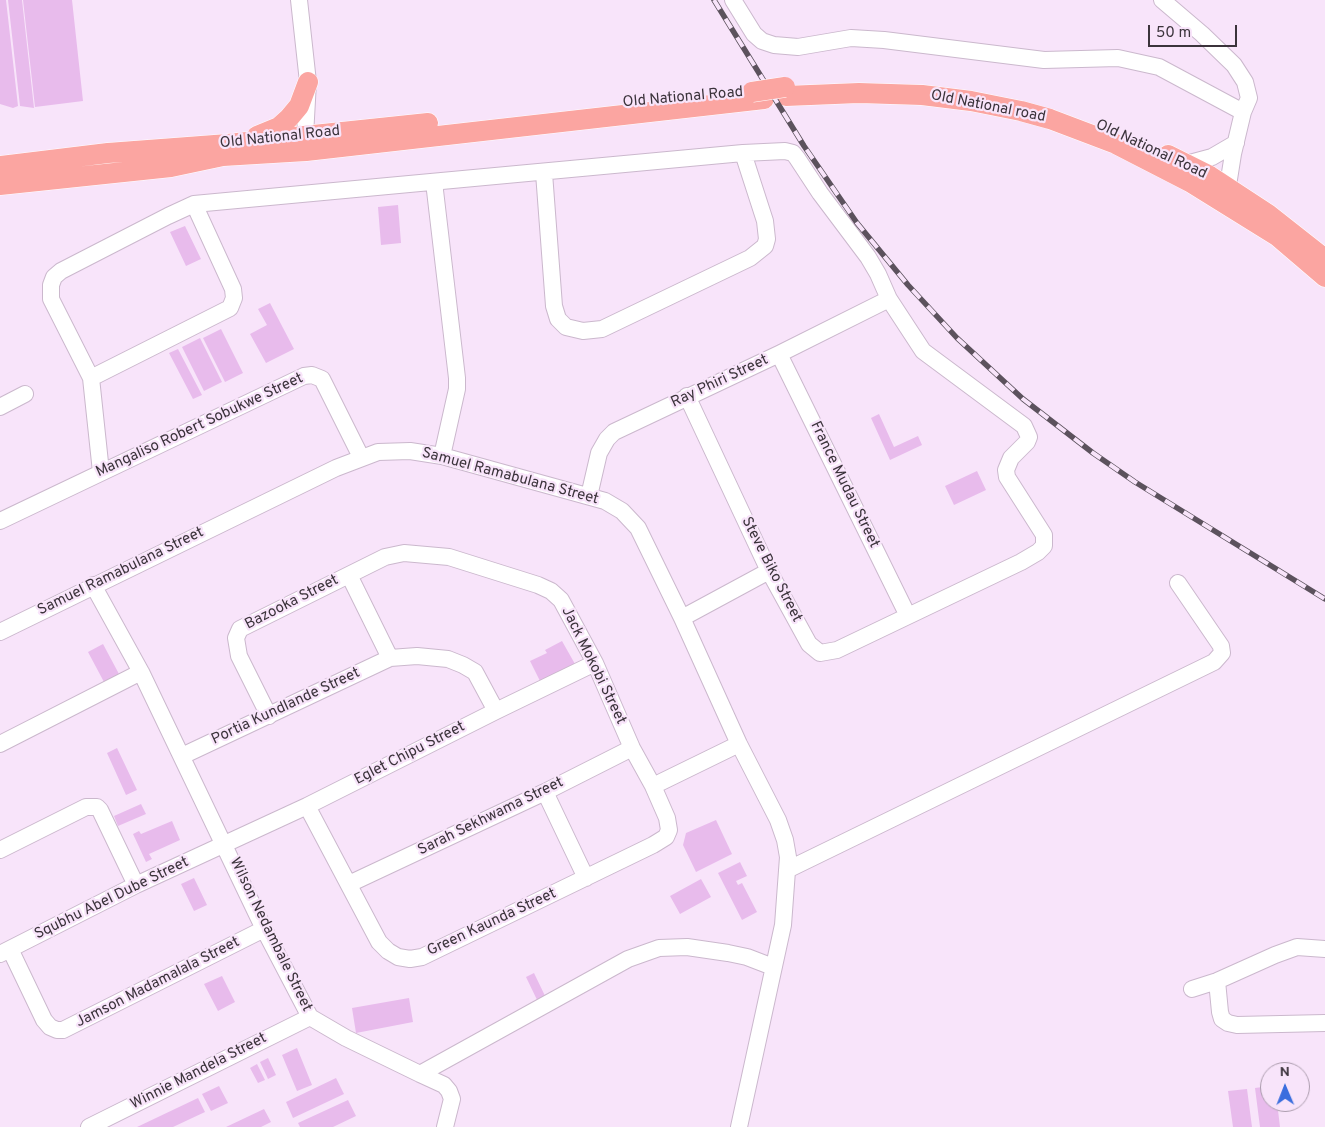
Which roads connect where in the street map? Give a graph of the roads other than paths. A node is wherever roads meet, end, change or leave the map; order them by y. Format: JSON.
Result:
{"nodes":[{"id":1,"x":299,"y":0,"type":"edge"},
{"id":2,"x":733,"y":0,"type":"edge"},
{"id":3,"x":1166,"y":2,"type":"edge"},
{"id":4,"x":308,"y":82,"type":"junction"},
{"id":5,"x":786,"y":92,"type":"junction"},
{"id":6,"x":1243,"y":112,"type":"junction"},
{"id":7,"x":239,"y":142,"type":"junction"},
{"id":8,"x":1236,"y":143,"type":"junction"},
{"id":9,"x":306,"y":144,"type":"junction"},
{"id":10,"x":743,"y":153,"type":"junction"},
{"id":11,"x":1186,"y":164,"type":"junction"},
{"id":12,"x":0,"y":166,"type":"edge"},
{"id":13,"x":544,"y":173,"type":"junction"},
{"id":14,"x":434,"y":182,"type":"junction"},
{"id":15,"x":0,"y":185,"type":"edge"},
{"id":16,"x":1227,"y":196,"type":"junction"},
{"id":17,"x":194,"y":204,"type":"junction"},
{"id":18,"x":1325,"y":258,"type":"edge"},
{"id":19,"x":1325,"y":277,"type":"edge"},
{"id":20,"x":889,"y":299,"type":"junction"},
{"id":21,"x":779,"y":354,"type":"junction"},
{"id":22,"x":91,"y":378,"type":"junction"},
{"id":23,"x":25,"y":394,"type":"dead end"},
{"id":24,"x":687,"y":396,"type":"junction"},
{"id":25,"x":0,"y":407,"type":"edge"},
{"id":26,"x":442,"y":456,"type":"junction"},
{"id":27,"x":361,"y":457,"type":"junction"},
{"id":28,"x":101,"y":472,"type":"junction"},
{"id":29,"x":589,"y":496,"type":"junction"},
{"id":30,"x":0,"y":521,"type":"edge"},
{"id":31,"x":769,"y":571,"type":"junction"},
{"id":32,"x":349,"y":575,"type":"junction"},
{"id":33,"x":1178,"y":583,"type":"dead end"},
{"id":34,"x":93,"y":585,"type":"junction"},
{"id":35,"x":908,"y":616,"type":"junction"},
{"id":36,"x":682,"y":618,"type":"junction"},
{"id":37,"x":0,"y":632,"type":"edge"},
{"id":38,"x":390,"y":658,"type":"junction"},
{"id":39,"x":595,"y":663,"type":"junction"},
{"id":40,"x":141,"y":672,"type":"junction"},
{"id":41,"x":496,"y":710,"type":"junction"},
{"id":42,"x":269,"y":716,"type":"junction"},
{"id":43,"x":0,"y":744,"type":"edge"},
{"id":44,"x":739,"y":744,"type":"junction"},
{"id":45,"x":632,"y":748,"type":"junction"},
{"id":46,"x":182,"y":756,"type":"junction"},
{"id":47,"x":653,"y":786,"type":"junction"},
{"id":48,"x":545,"y":792,"type":"junction"},
{"id":49,"x":307,"y":806,"type":"junction"},
{"id":50,"x":225,"y":845,"type":"junction"},
{"id":51,"x":0,"y":850,"type":"edge"},
{"id":52,"x":787,"y":870,"type":"junction"},
{"id":53,"x":586,"y":878,"type":"junction"},
{"id":54,"x":349,"y":884,"type":"junction"},
{"id":55,"x":136,"y":885,"type":"junction"},
{"id":56,"x":264,"y":928,"type":"junction"},
{"id":57,"x":1325,"y":949,"type":"edge"},
{"id":58,"x":5,"y":951,"type":"edge"},
{"id":59,"x":773,"y":967,"type":"junction"},
{"id":60,"x":1217,"y":981,"type":"junction"},
{"id":61,"x":1192,"y":989,"type":"dead end"},
{"id":62,"x":310,"y":1017,"type":"junction"},
{"id":63,"x":1325,"y":1023,"type":"edge"},
{"id":64,"x":420,"y":1074,"type":"junction"},
{"id":65,"x":89,"y":1127,"type":"edge"},
{"id":66,"x":445,"y":1127,"type":"edge"},
{"id":67,"x":739,"y":1127,"type":"edge"}],
"edges":[{"from":1,"to":4,"type":"street"},
{"from":2,"to":6,"type":"street"},
{"from":3,"to":6,"type":"street"},
{"from":4,"to":7,"type":"main road"},
{"from":4,"to":9,"type":"street"},
{"from":5,"to":9,"type":"main road","name":"Old National Road","bridge":true},
{"from":5,"to":11,"type":"main road","name":"Old National Road"},
{"from":5,"to":16,"type":"main road","name":"Old National road"},
{"from":6,"to":8,"type":"street"},
{"from":7,"to":9,"type":"main road","name":"Old National Road"},
{"from":7,"to":12,"type":"main road","name":"Old National Road"},
{"from":8,"to":11,"type":"street"},
{"from":8,"to":16,"type":"street"},
{"from":9,"to":15,"type":"main road","name":"Old National Road"},
{"from":10,"to":13,"type":"street"},
{"from":10,"to":13,"type":"street"},
{"from":10,"to":20,"type":"street"},
{"from":11,"to":16,"type":"main road","name":"Old National Road"},
{"from":13,"to":14,"type":"street"},
{"from":14,"to":17,"type":"street"},
{"from":14,"to":26,"type":"street"},
{"from":16,"to":18,"type":"main road","name":"Old National Road"},
{"from":16,"to":19,"type":"main road","name":"Old National road"},
{"from":17,"to":22,"type":"street"},
{"from":17,"to":22,"type":"street"},
{"from":20,"to":21,"type":"street","name":"Ray Phiri Street"},
{"from":20,"to":35,"type":"street"},
{"from":21,"to":24,"type":"street","name":"Ray Phiri Street"},
{"from":21,"to":35,"type":"street","name":"France Mudau Street"},
{"from":22,"to":28,"type":"street"},
{"from":23,"to":25,"type":"street"},
{"from":24,"to":29,"type":"street","name":"Ray Phiri Street"},
{"from":24,"to":31,"type":"street","name":"Steve Biko Street"},
{"from":26,"to":27,"type":"street","name":"Samuel Ramabulana Street"},
{"from":26,"to":29,"type":"street","name":"Samuel Ramabulana Street"},
{"from":27,"to":28,"type":"street","name":"Mangaliso Robert Sobukwe Street"},
{"from":27,"to":34,"type":"street","name":"Samuel Ramabulana Street"},
{"from":28,"to":30,"type":"street","name":"Mangaliso Robert Sobukwe Street"},
{"from":29,"to":36,"type":"street","name":"Samuel Ramabulana Street"},
{"from":31,"to":35,"type":"street","name":"Steve Biko Street"},
{"from":31,"to":36,"type":"street"},
{"from":32,"to":38,"type":"street"},
{"from":32,"to":39,"type":"street","name":"Jack Mokobi Street"},
{"from":32,"to":42,"type":"street","name":"Bazooka Street"},
{"from":33,"to":52,"type":"street"},
{"from":34,"to":37,"type":"street","name":"Samuel Ramabulana Street"},
{"from":34,"to":40,"type":"street","name":"Wilson Nedambale Street"},
{"from":36,"to":44,"type":"street","name":"Samuel Ramabulana Street"},
{"from":38,"to":41,"type":"street"},
{"from":38,"to":42,"type":"street","name":"Portia Kundlande Street"},
{"from":39,"to":41,"type":"street","name":"Eglet Chipu Street"},
{"from":39,"to":45,"type":"street","name":"Jack Mokobi Street"},
{"from":40,"to":43,"type":"street"},
{"from":40,"to":46,"type":"street","name":"Wilson Nedambale Street"},
{"from":41,"to":49,"type":"street","name":"Eglet Chipu Street"},
{"from":42,"to":46,"type":"street","name":"Portia Kundlande Street"},
{"from":44,"to":47,"type":"street"},
{"from":44,"to":52,"type":"street","name":"Samuel Ramabulana Street"},
{"from":45,"to":47,"type":"street","name":"Jack Mokobi Street"},
{"from":45,"to":48,"type":"street","name":"Sarah Sekhwama Street"},
{"from":46,"to":50,"type":"street","name":"Wilson Nedambale Street"},
{"from":47,"to":53,"type":"street","name":"Green Kaunda Street"},
{"from":48,"to":53,"type":"street"},
{"from":48,"to":54,"type":"street","name":"Sarah Sekhwama Street"},
{"from":49,"to":50,"type":"street","name":"Eglet Chipu Street"},
{"from":49,"to":54,"type":"street","name":"Green Kaunda Street"},
{"from":50,"to":55,"type":"street","name":"Squbhu Abel Dube Street"},
{"from":50,"to":56,"type":"street","name":"Wilson Nedambale Street"},
{"from":51,"to":55,"type":"street"},
{"from":52,"to":59,"type":"street","name":"Samuel Ramabulana Street"},
{"from":53,"to":54,"type":"street","name":"Green Kaunda Street"},
{"from":55,"to":58,"type":"street","name":"Squbhu Abel Dube Street"},
{"from":56,"to":58,"type":"street","name":"Jamson Madamalala Street"},
{"from":56,"to":62,"type":"street","name":"Wilson Nedambale Street"},
{"from":57,"to":60,"type":"street"},
{"from":59,"to":64,"type":"street"},
{"from":59,"to":67,"type":"street","name":"Samuel Ramabulana Street"},
{"from":60,"to":61,"type":"street"},
{"from":60,"to":63,"type":"street"},
{"from":62,"to":64,"type":"street","name":"Wilson Nedambale Street"},
{"from":62,"to":65,"type":"street","name":"Winnie Mandela Street"},
{"from":64,"to":66,"type":"street","name":"Wilson Nedambale Street"}]}
